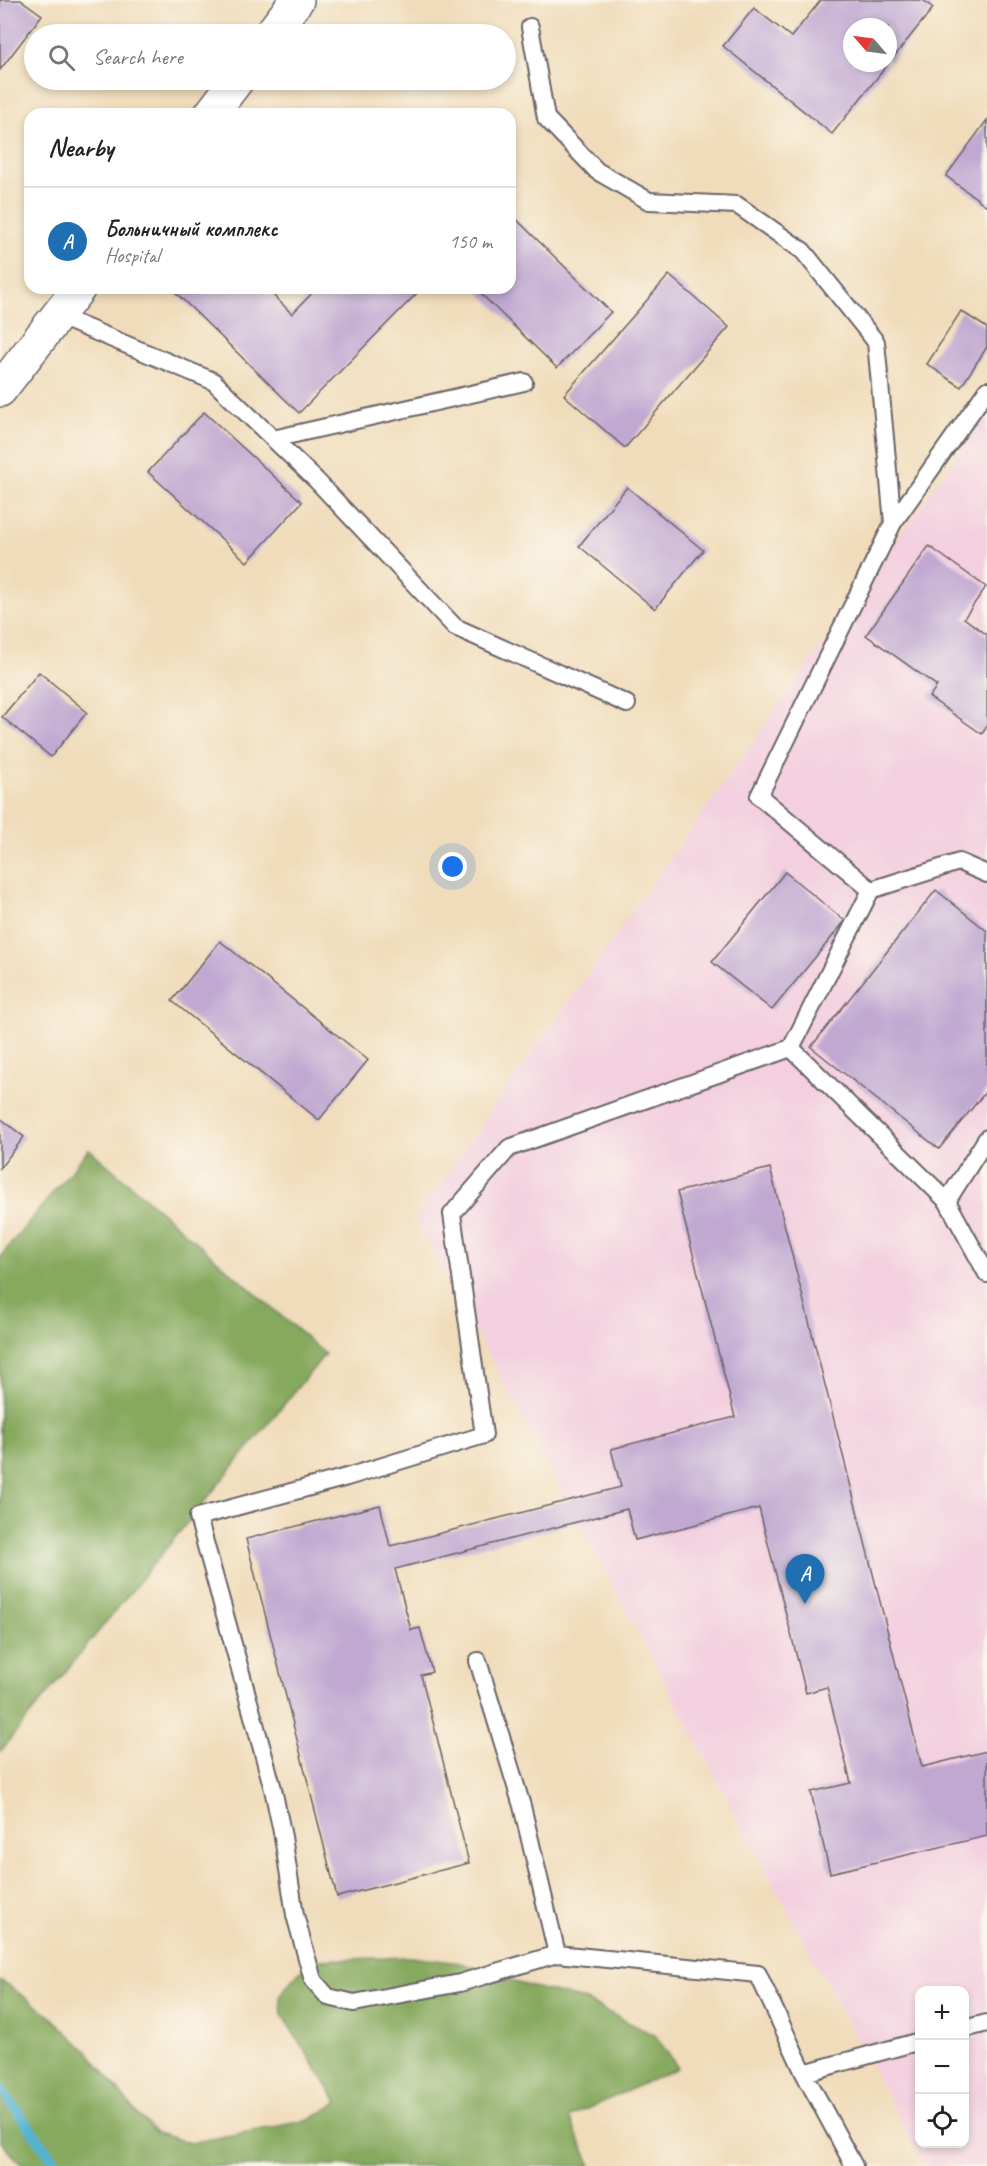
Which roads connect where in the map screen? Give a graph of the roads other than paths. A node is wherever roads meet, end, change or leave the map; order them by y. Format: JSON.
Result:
{"nodes":[{"id":1,"x":297,"y":0,"type":"edge"},
{"id":2,"x":279,"y":24,"type":"edge"},
{"id":3,"x":530,"y":27,"type":"dead end"},
{"id":4,"x":229,"y":90,"type":"edge"},
{"id":5,"x":216,"y":108,"type":"edge"},
{"id":6,"x":74,"y":294,"type":"edge"},
{"id":7,"x":58,"y":316,"type":"junction"},
{"id":8,"x":524,"y":382,"type":"dead end"},
{"id":9,"x":0,"y":390,"type":"edge"},
{"id":10,"x":987,"y":390,"type":"edge"},
{"id":11,"x":273,"y":439,"type":"junction"},
{"id":12,"x":893,"y":523,"type":"junction"},
{"id":13,"x":627,"y":704,"type":"dead end"},
{"id":14,"x":987,"y":874,"type":"edge"},
{"id":15,"x":871,"y":890,"type":"junction"},
{"id":16,"x":791,"y":1048,"type":"junction"},
{"id":17,"x":987,"y":1138,"type":"edge"},
{"id":18,"x":947,"y":1201,"type":"junction"},
{"id":19,"x":987,"y":1274,"type":"edge"},
{"id":20,"x":478,"y":1661,"type":"dead end"},
{"id":21,"x":557,"y":1954,"type":"junction"},
{"id":22,"x":987,"y":2023,"type":"edge"},
{"id":23,"x":969,"y":2028,"type":"edge"},
{"id":24,"x":915,"y":2042,"type":"edge"},
{"id":25,"x":804,"y":2073,"type":"junction"},
{"id":26,"x":854,"y":2166,"type":"edge"}],
"edges":[{"from":1,"to":2,"type":"street"},
{"from":3,"to":12,"type":"lane"},
{"from":4,"to":5,"type":"street"},
{"from":6,"to":7,"type":"street"},
{"from":7,"to":9,"type":"street"},
{"from":7,"to":11,"type":"lane"},
{"from":8,"to":11,"type":"lane"},
{"from":10,"to":12,"type":"lane"},
{"from":11,"to":13,"type":"lane"},
{"from":12,"to":15,"type":"lane"},
{"from":14,"to":15,"type":"lane"},
{"from":15,"to":16,"type":"lane"},
{"from":16,"to":18,"type":"lane"},
{"from":16,"to":21,"type":"lane"},
{"from":17,"to":18,"type":"lane"},
{"from":18,"to":19,"type":"lane"},
{"from":20,"to":21,"type":"lane"},
{"from":21,"to":25,"type":"lane"},
{"from":22,"to":23,"type":"lane"},
{"from":24,"to":25,"type":"lane"},
{"from":25,"to":26,"type":"lane"}]}
